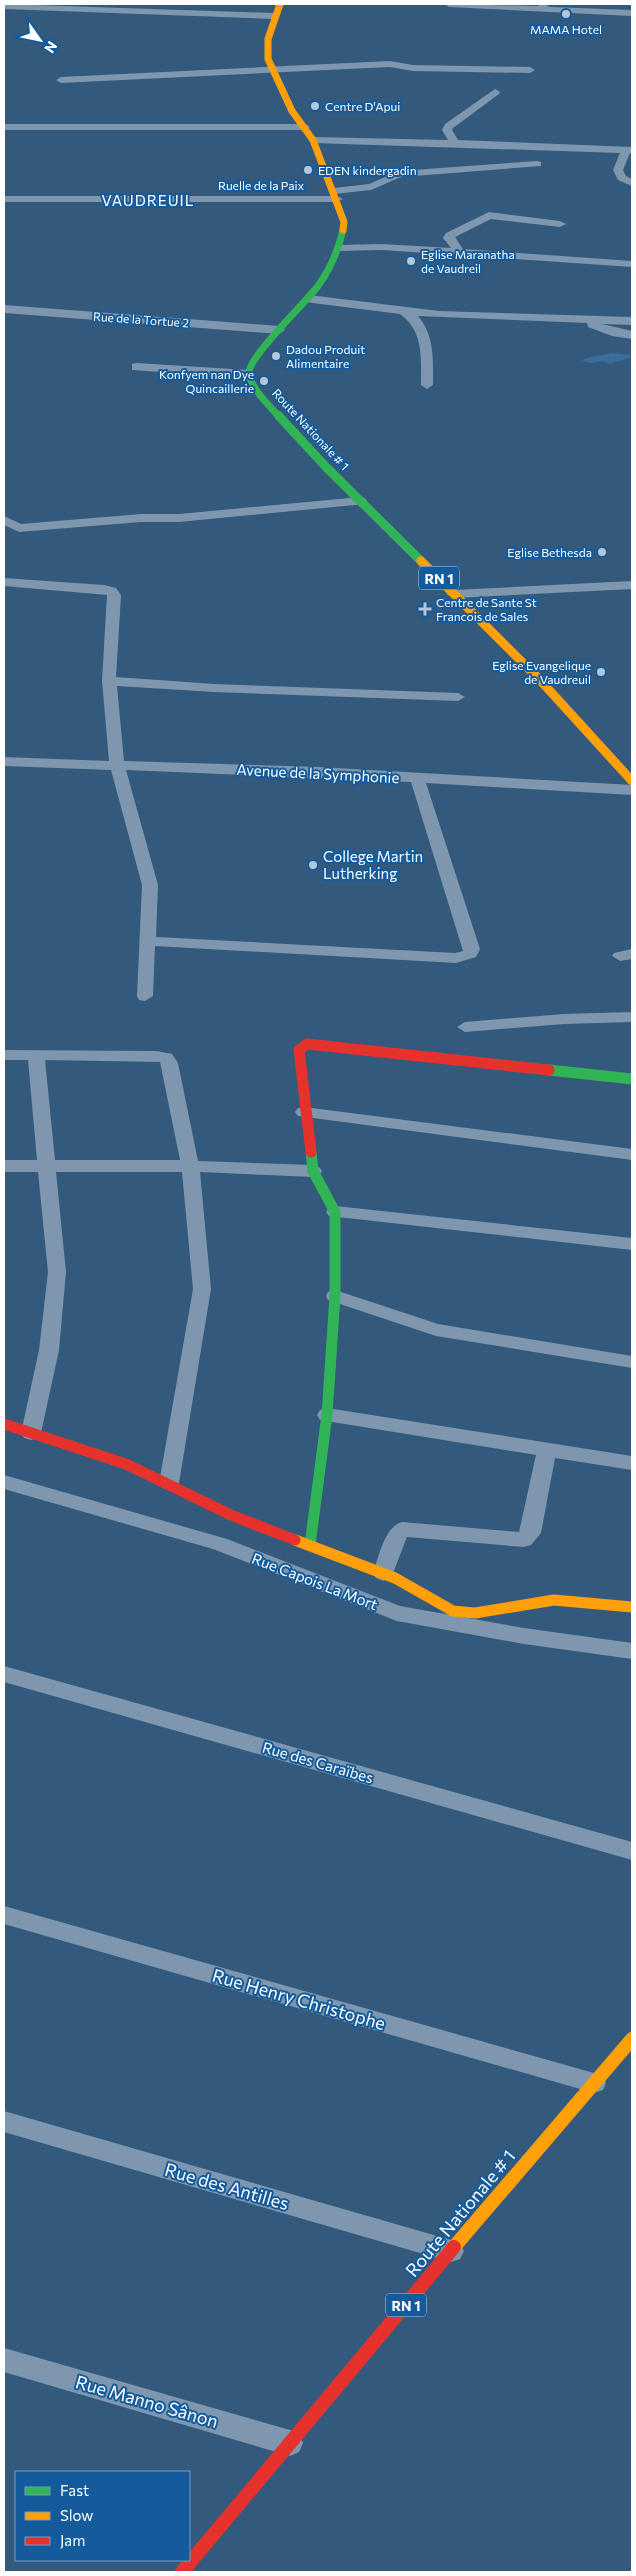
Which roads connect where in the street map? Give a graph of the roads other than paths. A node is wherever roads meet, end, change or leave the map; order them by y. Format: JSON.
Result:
{"nodes":[{"id":1,"x":280,"y":4,"type":"edge"},
{"id":2,"x":449,"y":4,"type":"edge"},
{"id":3,"x":4,"y":6,"type":"edge"},
{"id":4,"x":545,"y":7,"type":"edge"},
{"id":5,"x":632,"y":13,"type":"edge"},
{"id":6,"x":274,"y":16,"type":"junction"},
{"id":7,"x":272,"y":68,"type":"junction"},
{"id":8,"x":530,"y":70,"type":"dead end"},
{"id":9,"x":61,"y":80,"type":"dead end"},
{"id":10,"x":495,"y":92,"type":"dead end"},
{"id":11,"x":5,"y":124,"type":"edge"},
{"id":12,"x":305,"y":127,"type":"junction"},
{"id":13,"x":313,"y":140,"type":"junction"},
{"id":14,"x":455,"y":143,"type":"junction"},
{"id":15,"x":629,"y":150,"type":"edge"},
{"id":16,"x":537,"y":164,"type":"dead end"},
{"id":17,"x":632,"y":183,"type":"edge"},
{"id":18,"x":336,"y":195,"type":"junction"},
{"id":19,"x":4,"y":199,"type":"edge"},
{"id":20,"x":560,"y":224,"type":"dead end"},
{"id":21,"x":340,"y":248,"type":"junction"},
{"id":22,"x":459,"y":252,"type":"junction"},
{"id":23,"x":632,"y":264,"type":"edge"},
{"id":24,"x":309,"y":300,"type":"junction"},
{"id":25,"x":4,"y":309,"type":"edge"},
{"id":26,"x":404,"y":311,"type":"junction"},
{"id":27,"x":575,"y":317,"type":"junction"},
{"id":28,"x":632,"y":321,"type":"edge"},
{"id":29,"x":279,"y":330,"type":"junction"},
{"id":30,"x":632,"y":335,"type":"edge"},
{"id":31,"x":136,"y":367,"type":"dead end"},
{"id":32,"x":249,"y":374,"type":"junction"},
{"id":33,"x":427,"y":385,"type":"dead end"},
{"id":34,"x":360,"y":500,"type":"junction"},
{"id":35,"x":4,"y":520,"type":"edge"},
{"id":36,"x":4,"y":582,"type":"edge"},
{"id":37,"x":632,"y":585,"type":"edge"},
{"id":38,"x":453,"y":594,"type":"junction"},
{"id":39,"x":109,"y":681,"type":"junction"},
{"id":40,"x":458,"y":697,"type":"dead end"},
{"id":41,"x":4,"y":762,"type":"edge"},
{"id":42,"x":117,"y":766,"type":"junction"},
{"id":43,"x":417,"y":778,"type":"junction"},
{"id":44,"x":632,"y":781,"type":"edge"},
{"id":45,"x":632,"y":790,"type":"edge"},
{"id":46,"x":147,"y":941,"type":"junction"},
{"id":47,"x":145,"y":996,"type":"dead end"},
{"id":48,"x":632,"y":1017,"type":"edge"},
{"id":49,"x":465,"y":1026,"type":"dead end"},
{"id":50,"x":4,"y":1055,"type":"edge"},
{"id":51,"x":36,"y":1056,"type":"junction"},
{"id":52,"x":632,"y":1079,"type":"edge"},
{"id":53,"x":304,"y":1112,"type":"junction"},
{"id":54,"x":632,"y":1155,"type":"edge"},
{"id":55,"x":4,"y":1166,"type":"edge"},
{"id":56,"x":47,"y":1166,"type":"junction"},
{"id":57,"x":190,"y":1166,"type":"junction"},
{"id":58,"x":313,"y":1170,"type":"junction"},
{"id":59,"x":335,"y":1212,"type":"junction"},
{"id":60,"x":632,"y":1244,"type":"edge"},
{"id":61,"x":335,"y":1296,"type":"junction"},
{"id":62,"x":632,"y":1362,"type":"edge"},
{"id":63,"x":327,"y":1415,"type":"junction"},
{"id":64,"x":4,"y":1424,"type":"edge"},
{"id":65,"x":31,"y":1433,"type":"junction"},
{"id":66,"x":547,"y":1449,"type":"junction"},
{"id":67,"x":632,"y":1463,"type":"edge"},
{"id":68,"x":4,"y":1482,"type":"edge"},
{"id":69,"x":169,"y":1483,"type":"junction"},
{"id":70,"x":310,"y":1545,"type":"junction"},
{"id":71,"x":383,"y":1574,"type":"junction"},
{"id":72,"x":632,"y":1607,"type":"edge"},
{"id":73,"x":632,"y":1651,"type":"edge"},
{"id":74,"x":4,"y":1674,"type":"edge"},
{"id":75,"x":632,"y":1851,"type":"edge"},
{"id":76,"x":4,"y":1915,"type":"edge"},
{"id":77,"x":632,"y":2039,"type":"edge"},
{"id":78,"x":594,"y":2083,"type":"junction"},
{"id":79,"x":4,"y":2121,"type":"edge"},
{"id":80,"x":451,"y":2250,"type":"junction"},
{"id":81,"x":4,"y":2360,"type":"edge"},
{"id":82,"x":290,"y":2443,"type":"junction"},
{"id":83,"x":195,"y":2569,"type":"edge"}],
"edges":[{"from":1,"to":6,"type":"main road"},
{"from":2,"to":4,"type":"street"},
{"from":3,"to":6,"type":"street"},
{"from":4,"to":5,"type":"street"},
{"from":6,"to":7,"type":"main road"},
{"from":7,"to":8,"type":"street"},
{"from":7,"to":9,"type":"street"},
{"from":7,"to":12,"type":"main road"},
{"from":10,"to":14,"type":"street"},
{"from":11,"to":12,"type":"street"},
{"from":12,"to":13,"type":"main road"},
{"from":13,"to":14,"type":"street"},
{"from":13,"to":18,"type":"main road"},
{"from":14,"to":15,"type":"street"},
{"from":15,"to":17,"type":"street"},
{"from":16,"to":18,"type":"street","name":"Ruelle de la Paix"},
{"from":18,"to":19,"type":"street","name":"Ruelle de la Paix"},
{"from":18,"to":21,"type":"main road"},
{"from":20,"to":22,"type":"street"},
{"from":21,"to":22,"type":"street"},
{"from":21,"to":24,"type":"main road"},
{"from":22,"to":23,"type":"street"},
{"from":24,"to":26,"type":"street"},
{"from":24,"to":29,"type":"main road"},
{"from":25,"to":29,"type":"street","name":"Rue de la Tortue 2"},
{"from":26,"to":27,"type":"street"},
{"from":26,"to":33,"type":"street"},
{"from":27,"to":28,"type":"street"},
{"from":27,"to":30,"type":"street"},
{"from":29,"to":32,"type":"main road"},
{"from":31,"to":32,"type":"street"},
{"from":32,"to":34,"type":"main road","name":"Route Nationale # 1","number":"RN 1"},
{"from":34,"to":35,"type":"street"},
{"from":34,"to":38,"type":"main road","name":"Route Nationale # 1","number":"RN 1"},
{"from":36,"to":39,"type":"street"},
{"from":37,"to":38,"type":"street"},
{"from":38,"to":44,"type":"main road","name":"Route Nationale # 1","number":"RN 1"},
{"from":39,"to":40,"type":"street"},
{"from":39,"to":42,"type":"street"},
{"from":41,"to":42,"type":"street","name":"Avenue de la Symphonie"},
{"from":42,"to":43,"type":"street","name":"Avenue de la Symphonie"},
{"from":42,"to":46,"type":"street"},
{"from":43,"to":45,"type":"street","name":"Avenue de la Symphonie"},
{"from":43,"to":46,"type":"street"},
{"from":46,"to":47,"type":"street"},
{"from":48,"to":49,"type":"street"},
{"from":50,"to":51,"type":"street"},
{"from":51,"to":56,"type":"street"},
{"from":51,"to":57,"type":"street"},
{"from":52,"to":53,"type":"main road"},
{"from":53,"to":54,"type":"street"},
{"from":53,"to":58,"type":"main road"},
{"from":55,"to":56,"type":"street"},
{"from":56,"to":57,"type":"street"},
{"from":56,"to":65,"type":"street"},
{"from":57,"to":58,"type":"street"},
{"from":57,"to":69,"type":"street"},
{"from":58,"to":59,"type":"main road"},
{"from":59,"to":60,"type":"street"},
{"from":59,"to":61,"type":"main road"},
{"from":61,"to":62,"type":"street"},
{"from":61,"to":63,"type":"main road"},
{"from":63,"to":66,"type":"street"},
{"from":63,"to":70,"type":"main road"},
{"from":64,"to":65,"type":"main road"},
{"from":65,"to":69,"type":"main road"},
{"from":66,"to":67,"type":"street"},
{"from":66,"to":71,"type":"street"},
{"from":68,"to":73,"type":"street","name":"Rue Capois La Mort"},
{"from":69,"to":70,"type":"main road"},
{"from":70,"to":71,"type":"main road"},
{"from":71,"to":72,"type":"main road"},
{"from":74,"to":75,"type":"street","name":"Rue des Caraïbes"},
{"from":76,"to":78,"type":"street","name":"Rue Henry Christophe"},
{"from":77,"to":78,"type":"main road","name":"Route Nationale # 1","number":"RN 1"},
{"from":78,"to":80,"type":"main road","name":"Route Nationale # 1","number":"RN 1"},
{"from":79,"to":80,"type":"street","name":"Rue des Antilles"},
{"from":80,"to":82,"type":"main road","name":"Route Nationale # 1","number":"RN 1"},
{"from":81,"to":82,"type":"street","name":"Rue Manno Sânon"},
{"from":82,"to":83,"type":"main road","name":"Route Nationale # 1","number":"RN 1"}]}
